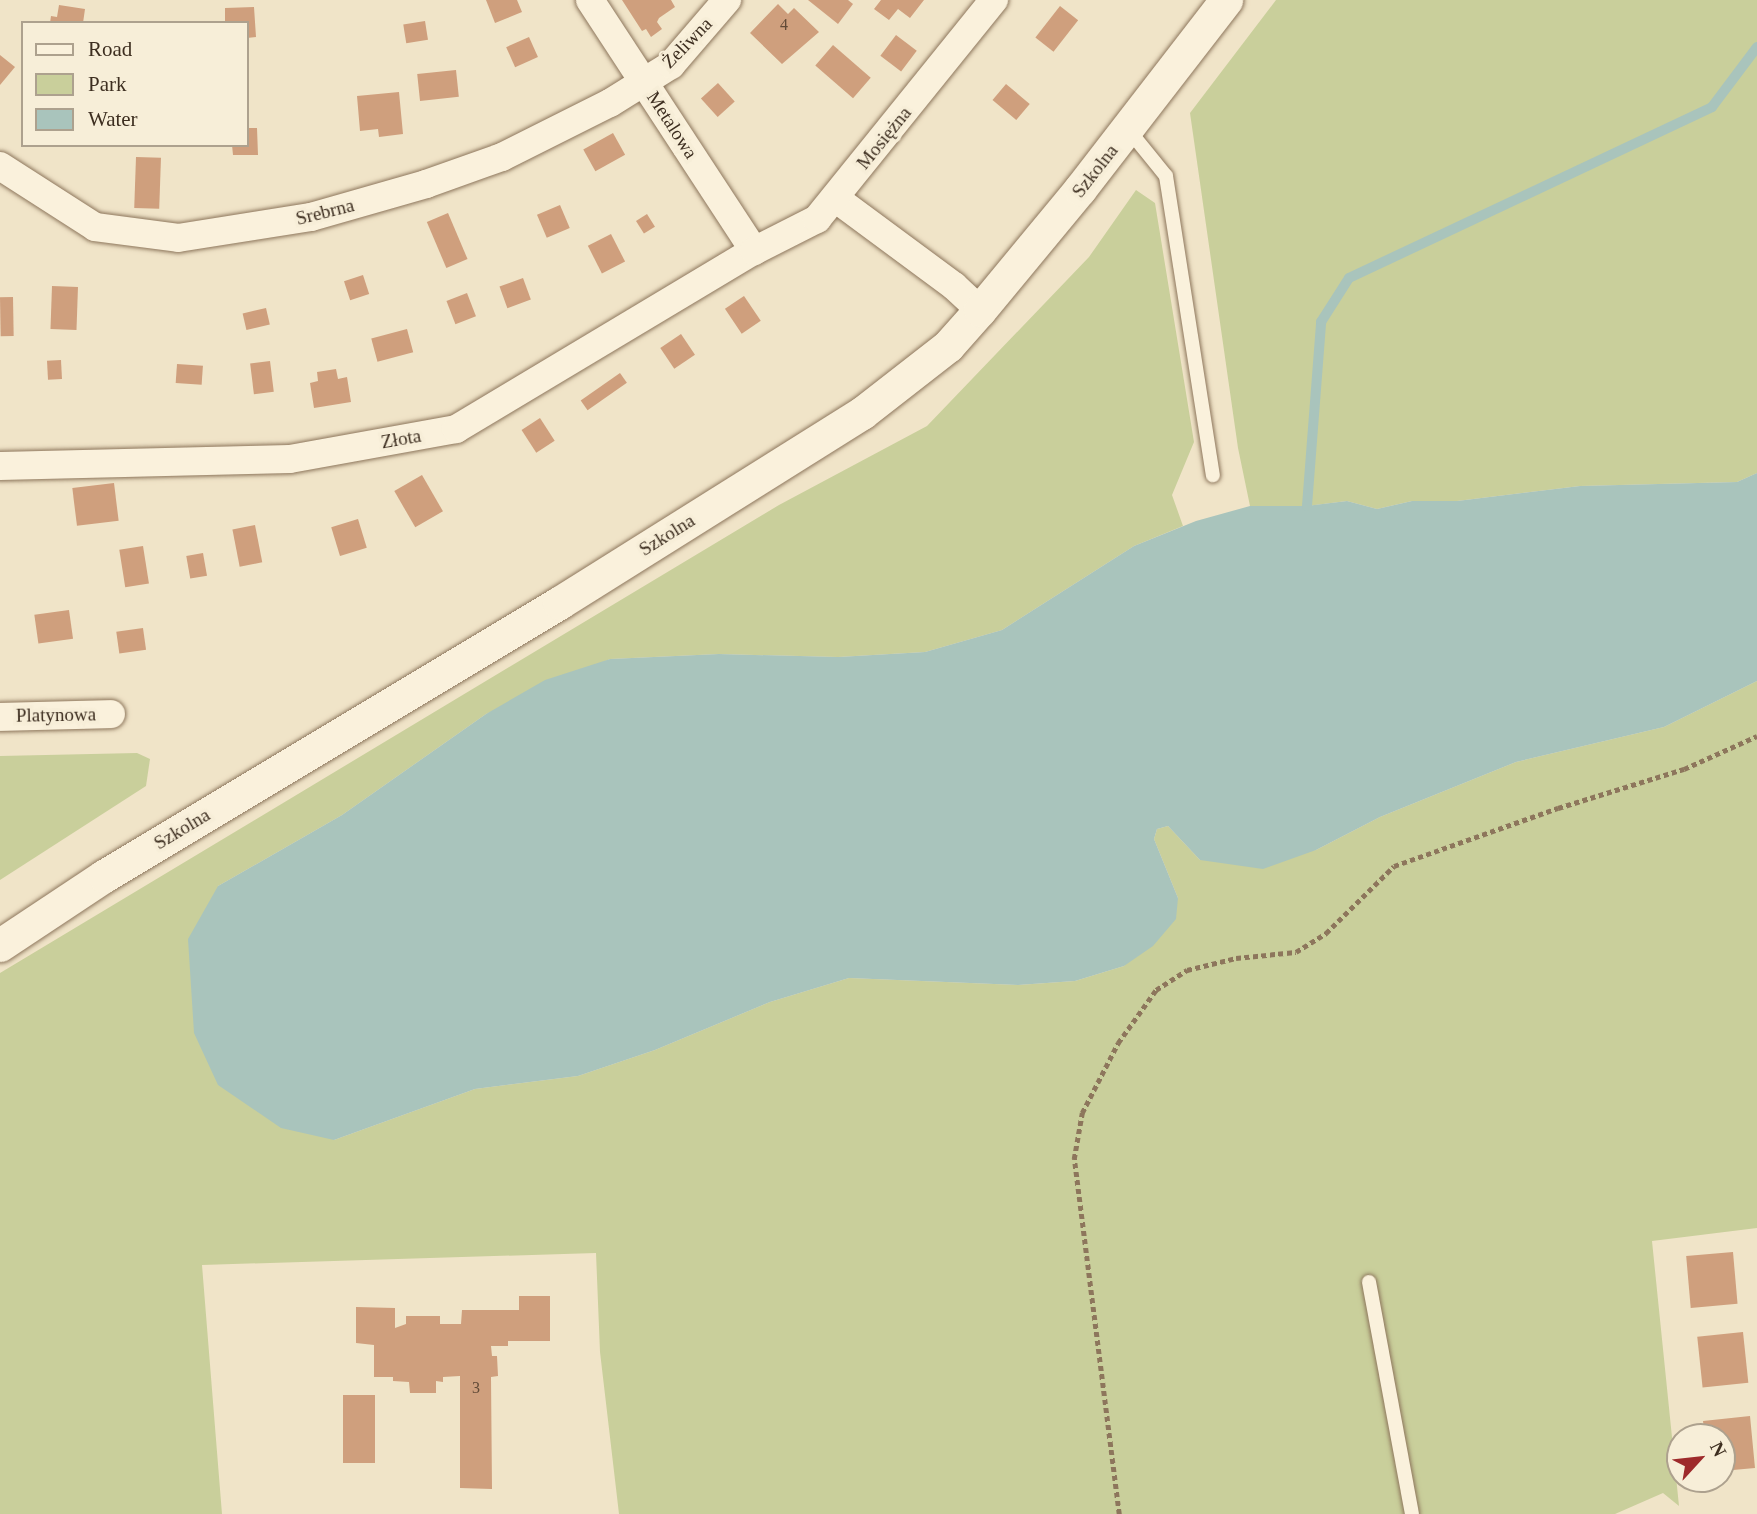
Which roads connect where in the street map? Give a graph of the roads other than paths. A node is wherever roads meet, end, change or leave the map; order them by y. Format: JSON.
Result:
{"nodes":[{"id":1,"x":590,"y":0,"type":"edge"},
{"id":2,"x":727,"y":0,"type":"edge"},
{"id":3,"x":995,"y":0,"type":"edge"},
{"id":4,"x":1226,"y":0,"type":"edge"},
{"id":5,"x":644,"y":82,"type":"junction"},
{"id":6,"x":1128,"y":129,"type":"junction"},
{"id":7,"x":0,"y":166,"type":"edge"},
{"id":8,"x":835,"y":198,"type":"junction"},
{"id":9,"x":754,"y":251,"type":"junction"},
{"id":10,"x":981,"y":310,"type":"junction"},
{"id":11,"x":0,"y":466,"type":"edge"},
{"id":12,"x":1213,"y":475,"type":"dead end"},
{"id":13,"x":111,"y":714,"type":"dead end"},
{"id":14,"x":0,"y":717,"type":"edge"},
{"id":15,"x":0,"y":945,"type":"edge"},
{"id":16,"x":1369,"y":1282,"type":"dead end"},
{"id":17,"x":1412,"y":1514,"type":"edge"}],
"edges":[{"from":1,"to":5,"type":"street","name":"Metalowa"},
{"from":2,"to":5,"type":"street","name":"Żeliwna"},
{"from":3,"to":8,"type":"street","name":"Mosiężna"},
{"from":4,"to":6,"type":"street","name":"Szkolna"},
{"from":5,"to":7,"type":"street","name":"Srebrna"},
{"from":5,"to":9,"type":"street","name":"Metalowa"},
{"from":6,"to":10,"type":"street","name":"Szkolna"},
{"from":6,"to":12,"type":"lane"},
{"from":8,"to":9,"type":"street","name":"Mosiężna"},
{"from":8,"to":10,"type":"street"},
{"from":9,"to":11,"type":"street","name":"Złota"},
{"from":10,"to":15,"type":"street","name":"Szkolna"},
{"from":13,"to":14,"type":"street","name":"Platynowa"},
{"from":16,"to":17,"type":"lane"}]}
